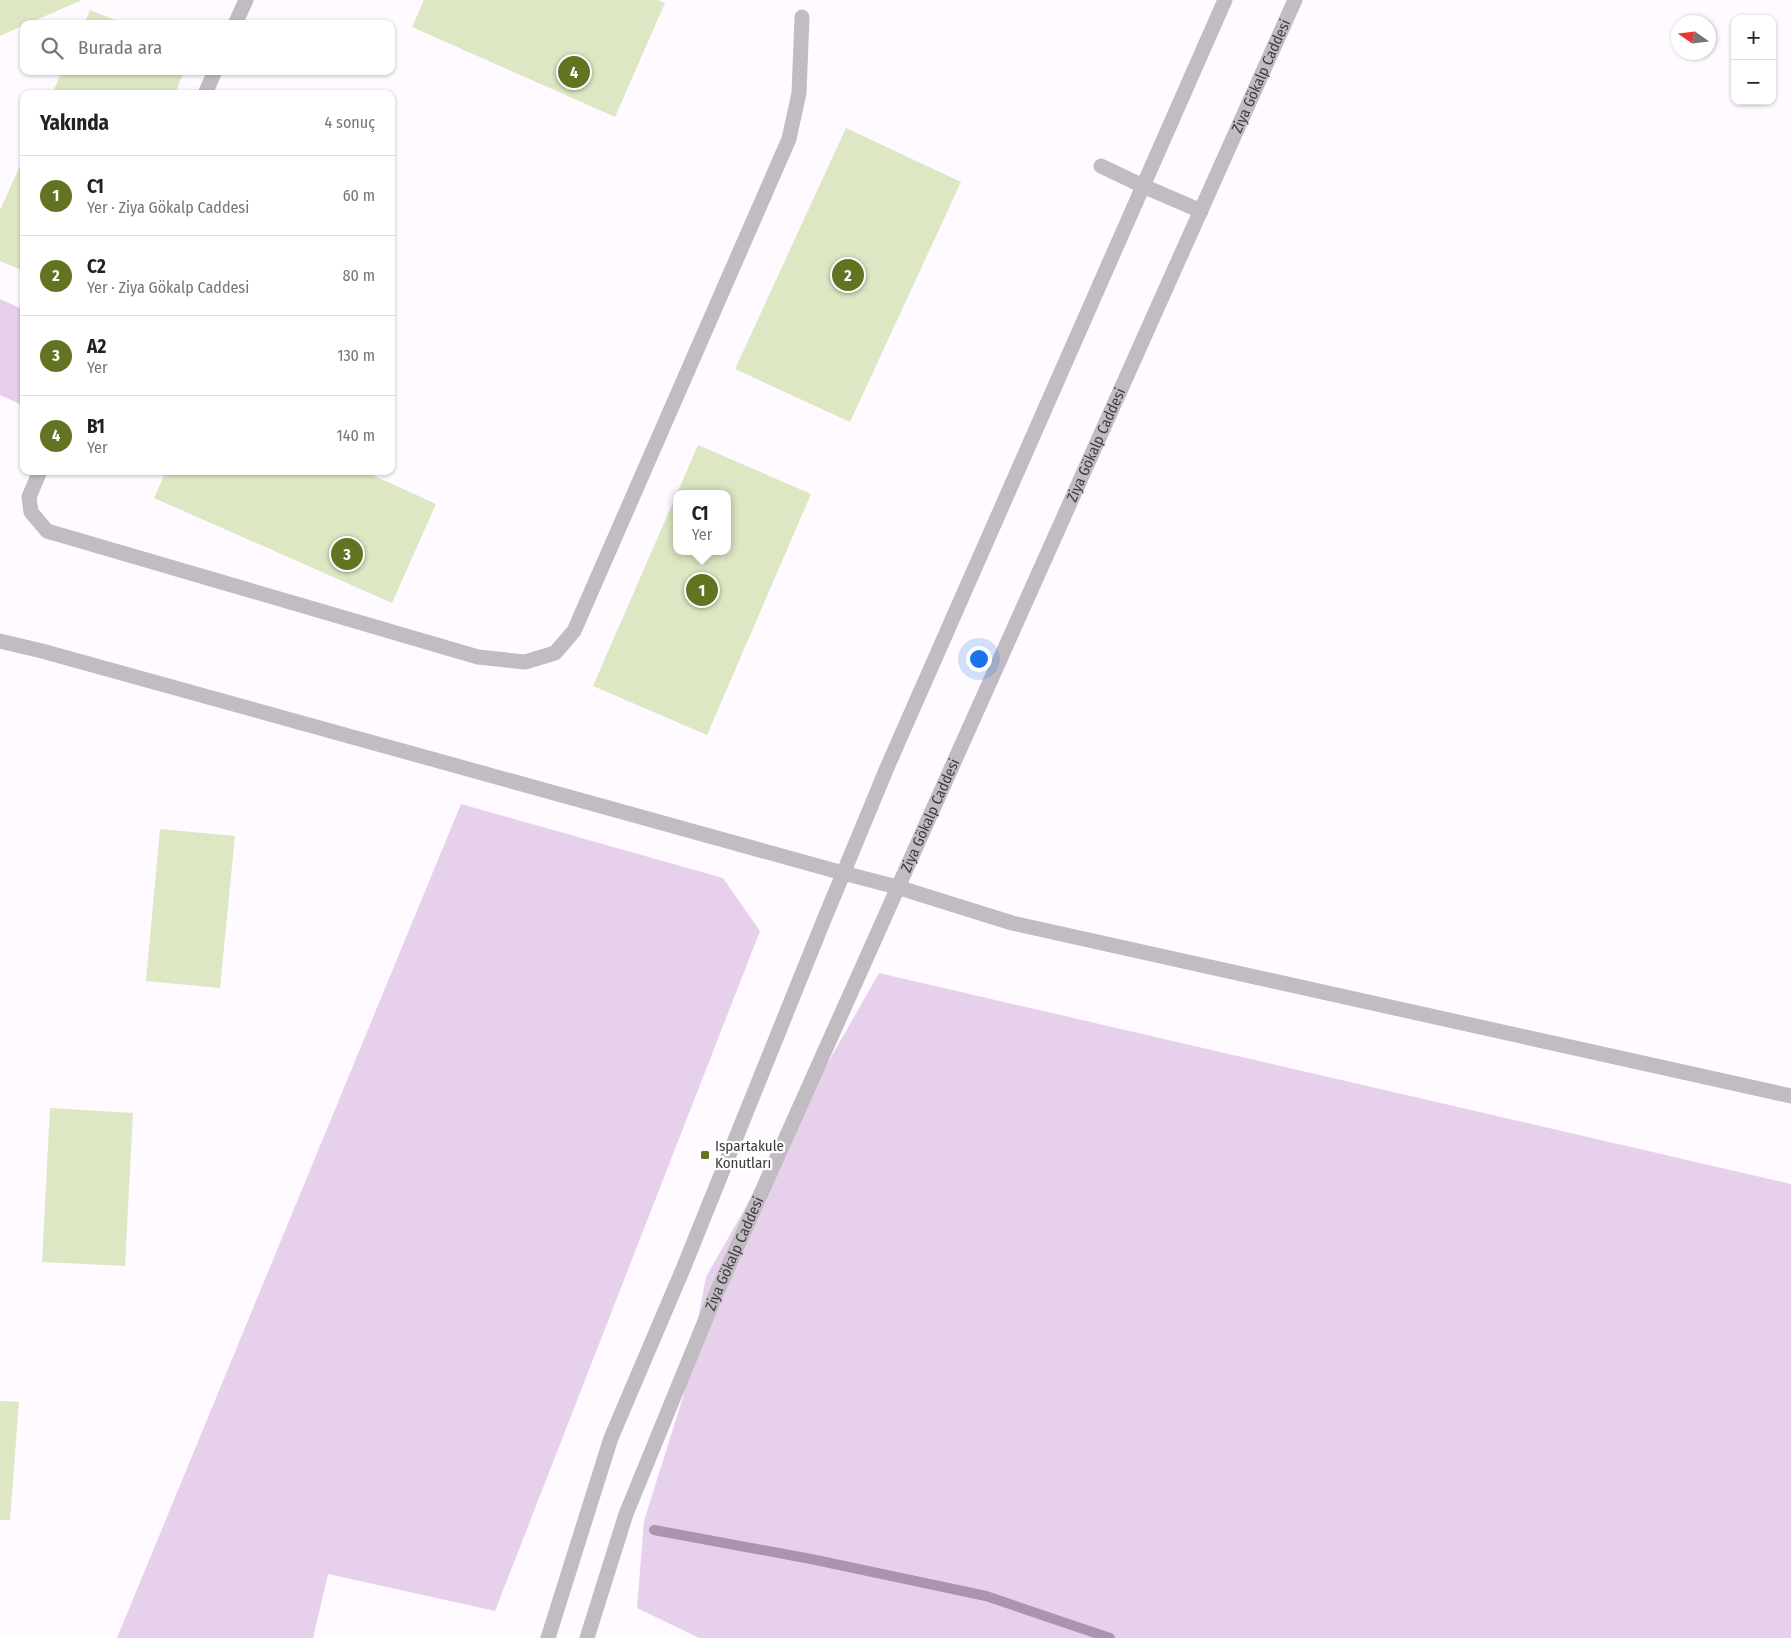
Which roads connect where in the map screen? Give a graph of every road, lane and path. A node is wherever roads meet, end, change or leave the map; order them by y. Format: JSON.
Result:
{"nodes":[{"id":1,"x":246,"y":0,"type":"edge"},
{"id":2,"x":1225,"y":0,"type":"edge"},
{"id":3,"x":1295,"y":0,"type":"edge"},
{"id":4,"x":802,"y":17,"type":"dead end"},
{"id":5,"x":238,"y":20,"type":"edge"},
{"id":6,"x":213,"y":75,"type":"edge"},
{"id":7,"x":207,"y":90,"type":"edge"},
{"id":8,"x":1101,"y":166,"type":"dead end"},
{"id":9,"x":1143,"y":186,"type":"junction"},
{"id":10,"x":1201,"y":211,"type":"junction"},
{"id":11,"x":38,"y":475,"type":"edge"},
{"id":12,"x":0,"y":641,"type":"edge"},
{"id":13,"x":843,"y":873,"type":"junction"},
{"id":14,"x":897,"y":887,"type":"junction"},
{"id":15,"x":1791,"y":1096,"type":"edge"},
{"id":16,"x":548,"y":1638,"type":"edge"},
{"id":17,"x":587,"y":1638,"type":"edge"}],
"edges":[{"from":1,"to":5,"type":"street"},
{"from":2,"to":9,"type":"street"},
{"from":3,"to":10,"type":"street","name":"Ziya Gökalp Caddesi"},
{"from":4,"to":11,"type":"street"},
{"from":6,"to":7,"type":"street"},
{"from":8,"to":9,"type":"street"},
{"from":9,"to":10,"type":"street"},
{"from":9,"to":13,"type":"street"},
{"from":10,"to":14,"type":"street","name":"Ziya Gökalp Caddesi"},
{"from":12,"to":13,"type":"street"},
{"from":13,"to":14,"type":"street"},
{"from":13,"to":16,"type":"street"},
{"from":14,"to":15,"type":"street"},
{"from":14,"to":17,"type":"street","name":"Ziya Gökalp Caddesi"}]}
